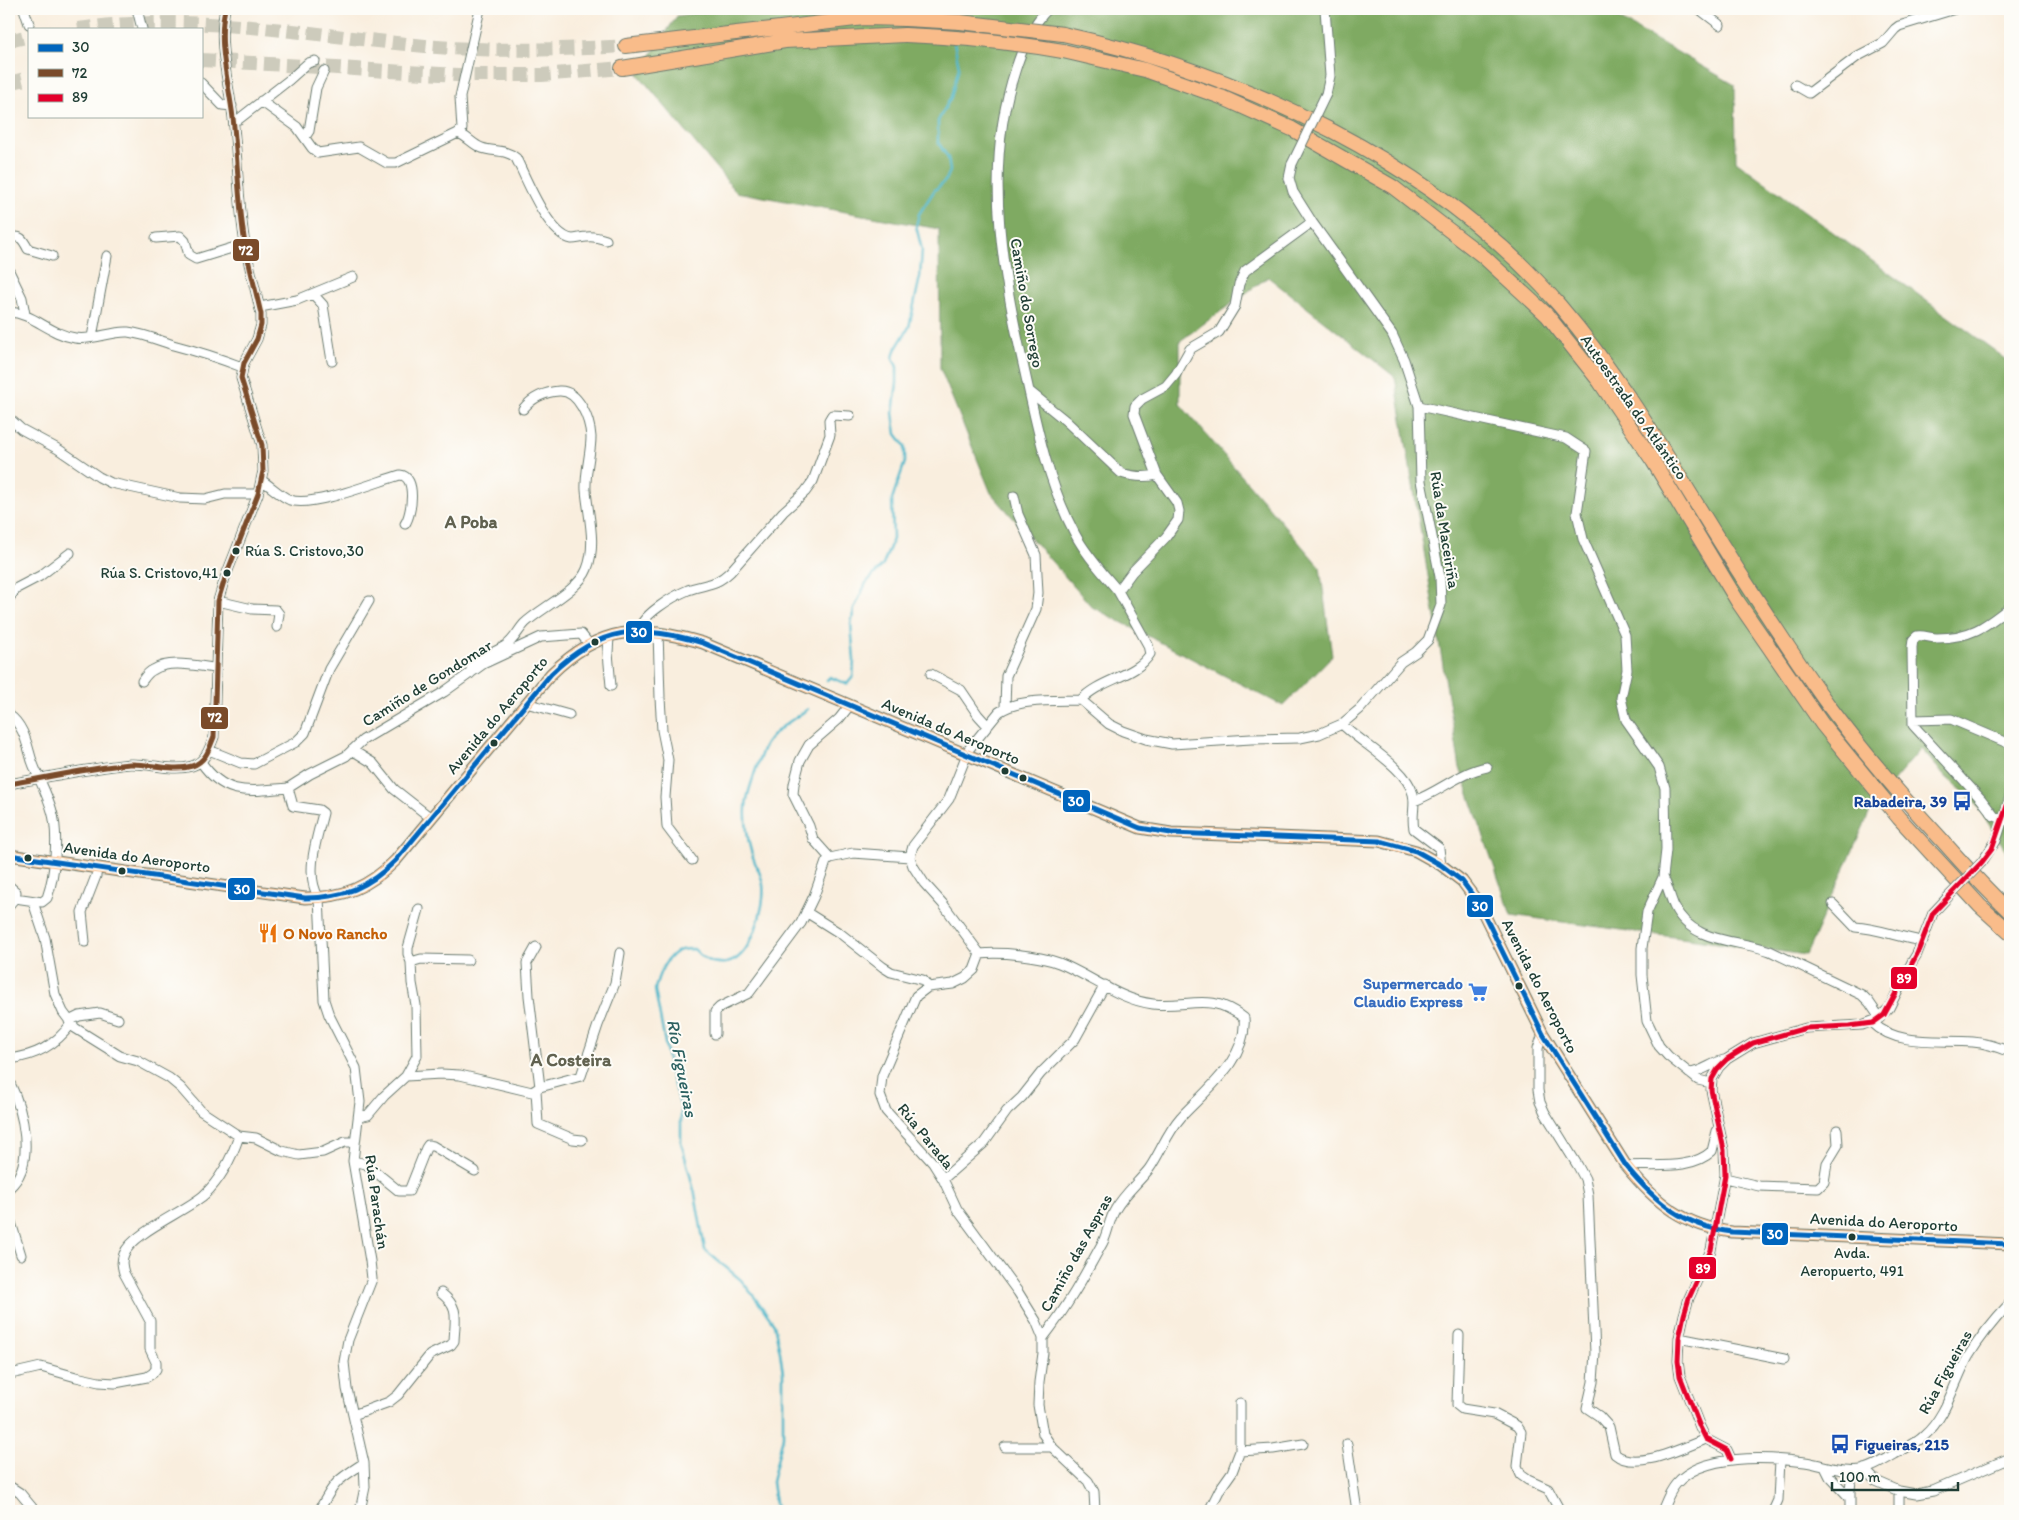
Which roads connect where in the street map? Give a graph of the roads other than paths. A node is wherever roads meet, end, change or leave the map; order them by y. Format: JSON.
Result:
{"nodes":[{"id":1,"x":24,"y":9,"type":"edge"},
{"id":2,"x":137,"y":9,"type":"edge"},
{"id":3,"x":225,"y":9,"type":"edge"},
{"id":4,"x":480,"y":9,"type":"edge"},
{"id":5,"x":1048,"y":9,"type":"edge"},
{"id":6,"x":1325,"y":9,"type":"edge"},
{"id":7,"x":1699,"y":9,"type":"edge"},
{"id":8,"x":1955,"y":9,"type":"edge"},
{"id":9,"x":30,"y":24,"type":"dead end"},
{"id":10,"x":1720,"y":25,"type":"dead end"},
{"id":11,"x":142,"y":28,"type":"edge"},
{"id":12,"x":626,"y":46,"type":"tunnel mouth"},
{"id":13,"x":314,"y":61,"type":"dead end"},
{"id":14,"x":622,"y":68,"type":"tunnel mouth"},
{"id":15,"x":324,"y":71,"type":"dead end"},
{"id":16,"x":202,"y":84,"type":"edge"},
{"id":17,"x":1795,"y":85,"type":"dead end"},
{"id":18,"x":261,"y":101,"type":"junction"},
{"id":19,"x":232,"y":106,"type":"junction"},
{"id":20,"x":234,"y":120,"type":"junction"},
{"id":21,"x":458,"y":133,"type":"junction"},
{"id":22,"x":304,"y":137,"type":"junction"},
{"id":23,"x":1312,"y":222,"type":"junction"},
{"id":24,"x":156,"y":238,"type":"dead end"},
{"id":25,"x":9,"y":239,"type":"edge"},
{"id":26,"x":606,"y":240,"type":"dead end"},
{"id":27,"x":245,"y":244,"type":"junction"},
{"id":28,"x":52,"y":256,"type":"dead end"},
{"id":29,"x":107,"y":256,"type":"dead end"},
{"id":30,"x":9,"y":271,"type":"edge"},
{"id":31,"x":353,"y":277,"type":"dead end"},
{"id":32,"x":313,"y":294,"type":"junction"},
{"id":33,"x":260,"y":308,"type":"junction"},
{"id":34,"x":9,"y":312,"type":"edge"},
{"id":35,"x":25,"y":314,"type":"junction"},
{"id":36,"x":92,"y":337,"type":"junction"},
{"id":37,"x":332,"y":361,"type":"dead end"},
{"id":38,"x":242,"y":367,"type":"junction"},
{"id":39,"x":1029,"y":390,"type":"junction"},
{"id":40,"x":1419,"y":406,"type":"junction"},
{"id":41,"x":523,"y":408,"type":"dead end"},
{"id":42,"x":850,"y":416,"type":"dead end"},
{"id":43,"x":9,"y":418,"type":"edge"},
{"id":44,"x":1158,"y":474,"type":"junction"},
{"id":45,"x":261,"y":480,"type":"junction"},
{"id":46,"x":258,"y":494,"type":"junction"},
{"id":47,"x":1014,"y":496,"type":"dead end"},
{"id":48,"x":405,"y":524,"type":"dead end"},
{"id":49,"x":70,"y":553,"type":"dead end"},
{"id":50,"x":1118,"y":591,"type":"junction"},
{"id":51,"x":9,"y":598,"type":"edge"},
{"id":52,"x":369,"y":600,"type":"dead end"},
{"id":53,"x":218,"y":601,"type":"junction"},
{"id":54,"x":2010,"y":607,"type":"edge"},
{"id":55,"x":277,"y":627,"type":"dead end"},
{"id":56,"x":639,"y":632,"type":"junction"},
{"id":57,"x":658,"y":632,"type":"junction"},
{"id":58,"x":609,"y":636,"type":"junction"},
{"id":59,"x":589,"y":644,"type":"junction"},
{"id":60,"x":215,"y":668,"type":"junction"},
{"id":61,"x":470,"y":674,"type":"junction"},
{"id":62,"x":931,"y":674,"type":"dead end"},
{"id":63,"x":142,"y":681,"type":"dead end"},
{"id":64,"x":612,"y":686,"type":"dead end"},
{"id":65,"x":1081,"y":700,"type":"junction"},
{"id":66,"x":526,"y":703,"type":"junction"},
{"id":67,"x":850,"y":705,"type":"junction"},
{"id":68,"x":1005,"y":708,"type":"junction"},
{"id":69,"x":9,"y":715,"type":"edge"},
{"id":70,"x":569,"y":715,"type":"dead end"},
{"id":71,"x":1913,"y":720,"type":"junction"},
{"id":72,"x":1342,"y":724,"type":"junction"},
{"id":73,"x":988,"y":726,"type":"junction"},
{"id":74,"x":2010,"y":744,"type":"edge"},
{"id":75,"x":209,"y":750,"type":"junction"},
{"id":76,"x":352,"y":750,"type":"junction"},
{"id":77,"x":967,"y":756,"type":"junction"},
{"id":78,"x":202,"y":762,"type":"junction"},
{"id":79,"x":1487,"y":767,"type":"dead end"},
{"id":80,"x":39,"y":778,"type":"junction"},
{"id":81,"x":9,"y":784,"type":"edge"},
{"id":82,"x":288,"y":788,"type":"junction"},
{"id":83,"x":2010,"y":798,"type":"edge"},
{"id":84,"x":1414,"y":801,"type":"junction"},
{"id":85,"x":2007,"y":817,"type":"edge"},
{"id":86,"x":432,"y":818,"type":"junction"},
{"id":87,"x":9,"y":855,"type":"edge"},
{"id":88,"x":910,"y":857,"type":"junction"},
{"id":89,"x":830,"y":858,"type":"junction"},
{"id":90,"x":692,"y":860,"type":"dead end"},
{"id":91,"x":54,"y":861,"type":"junction"},
{"id":92,"x":1441,"y":865,"type":"junction"},
{"id":93,"x":97,"y":868,"type":"junction"},
{"id":94,"x":1663,"y":877,"type":"junction"},
{"id":95,"x":9,"y":886,"type":"edge"},
{"id":96,"x":319,"y":898,"type":"junction"},
{"id":97,"x":12,"y":902,"type":"edge"},
{"id":98,"x":33,"y":902,"type":"junction"},
{"id":99,"x":1833,"y":904,"type":"dead end"},
{"id":100,"x":419,"y":909,"type":"dead end"},
{"id":101,"x":806,"y":912,"type":"junction"},
{"id":102,"x":2010,"y":912,"type":"edge"},
{"id":103,"x":2010,"y":933,"type":"edge"},
{"id":104,"x":1923,"y":941,"type":"junction"},
{"id":105,"x":84,"y":942,"type":"dead end"},
{"id":106,"x":536,"y":947,"type":"dead end"},
{"id":107,"x":620,"y":954,"type":"dead end"},
{"id":108,"x":980,"y":954,"type":"junction"},
{"id":109,"x":468,"y":960,"type":"dead end"},
{"id":110,"x":411,"y":962,"type":"junction"},
{"id":111,"x":1105,"y":985,"type":"junction"},
{"id":112,"x":928,"y":987,"type":"junction"},
{"id":113,"x":118,"y":1020,"type":"dead end"},
{"id":114,"x":1876,"y":1020,"type":"junction"},
{"id":115,"x":70,"y":1023,"type":"junction"},
{"id":116,"x":715,"y":1034,"type":"dead end"},
{"id":117,"x":1543,"y":1034,"type":"junction"},
{"id":118,"x":2010,"y":1052,"type":"edge"},
{"id":119,"x":9,"y":1059,"type":"edge"},
{"id":120,"x":1727,"y":1059,"type":"junction"},
{"id":121,"x":1689,"y":1073,"type":"junction"},
{"id":122,"x":406,"y":1076,"type":"junction"},
{"id":123,"x":9,"y":1081,"type":"edge"},
{"id":124,"x":1711,"y":1083,"type":"junction"},
{"id":125,"x":538,"y":1089,"type":"junction"},
{"id":126,"x":359,"y":1117,"type":"junction"},
{"id":127,"x":1718,"y":1126,"type":"junction"},
{"id":128,"x":1837,"y":1130,"type":"dead end"},
{"id":129,"x":239,"y":1136,"type":"junction"},
{"id":130,"x":582,"y":1140,"type":"dead end"},
{"id":131,"x":354,"y":1142,"type":"junction"},
{"id":132,"x":353,"y":1160,"type":"junction"},
{"id":133,"x":1626,"y":1166,"type":"junction"},
{"id":134,"x":474,"y":1171,"type":"dead end"},
{"id":135,"x":1724,"y":1178,"type":"junction"},
{"id":136,"x":944,"y":1180,"type":"junction"},
{"id":137,"x":9,"y":1188,"type":"edge"},
{"id":138,"x":9,"y":1216,"type":"edge"},
{"id":139,"x":1716,"y":1230,"type":"junction"},
{"id":140,"x":2010,"y":1244,"type":"edge"},
{"id":141,"x":21,"y":1255,"type":"dead end"},
{"id":142,"x":441,"y":1293,"type":"dead end"},
{"id":143,"x":2010,"y":1304,"type":"edge"},
{"id":144,"x":2006,"y":1315,"type":"edge"},
{"id":145,"x":1459,"y":1335,"type":"dead end"},
{"id":146,"x":1043,"y":1338,"type":"junction"},
{"id":147,"x":1679,"y":1338,"type":"junction"},
{"id":148,"x":1784,"y":1359,"type":"dead end"},
{"id":149,"x":15,"y":1373,"type":"dead end"},
{"id":150,"x":1240,"y":1403,"type":"dead end"},
{"id":151,"x":353,"y":1415,"type":"junction"},
{"id":152,"x":1706,"y":1438,"type":"junction"},
{"id":153,"x":1303,"y":1444,"type":"dead end"},
{"id":154,"x":1347,"y":1444,"type":"dead end"},
{"id":155,"x":1005,"y":1447,"type":"dead end"},
{"id":156,"x":1052,"y":1447,"type":"junction"},
{"id":157,"x":1240,"y":1451,"type":"junction"},
{"id":158,"x":2010,"y":1458,"type":"edge"},
{"id":159,"x":1731,"y":1459,"type":"junction"},
{"id":160,"x":1780,"y":1460,"type":"junction"},
{"id":161,"x":364,"y":1463,"type":"junction"},
{"id":162,"x":1825,"y":1467,"type":"junction"},
{"id":163,"x":1864,"y":1469,"type":"junction"},
{"id":164,"x":1852,"y":1471,"type":"junction"},
{"id":165,"x":10,"y":1489,"type":"edge"},
{"id":166,"x":1899,"y":1490,"type":"junction"},
{"id":167,"x":1850,"y":1498,"type":"junction"},
{"id":168,"x":35,"y":1511,"type":"edge"},
{"id":169,"x":319,"y":1511,"type":"edge"},
{"id":170,"x":360,"y":1511,"type":"edge"},
{"id":171,"x":1095,"y":1511,"type":"edge"},
{"id":172,"x":1208,"y":1511,"type":"edge"},
{"id":173,"x":1357,"y":1511,"type":"edge"},
{"id":174,"x":1560,"y":1511,"type":"edge"},
{"id":175,"x":1662,"y":1511,"type":"edge"},
{"id":176,"x":1773,"y":1511,"type":"edge"},
{"id":177,"x":1850,"y":1511,"type":"edge"},
{"id":178,"x":1899,"y":1511,"type":"edge"}],
"edges":[{"from":1,"to":9,"type":"street"},
{"from":2,"to":11,"type":"street"},
{"from":3,"to":19,"type":"street"},
{"from":4,"to":21,"type":"street"},
{"from":5,"to":39,"type":"street","name":"Camiño do Sorrego"},
{"from":6,"to":23,"type":"street","name":"Rúa da Maceiriña","bridge":true},
{"from":7,"to":10,"type":"street"},
{"from":8,"to":17,"type":"street"},
{"from":12,"to":102,"type":"highway","name":"Autoestrada do Atlántico","bridge":true},
{"from":13,"to":18,"type":"street"},
{"from":14,"to":103,"type":"highway","name":"Autoestrada do Atlántico","bridge":true},
{"from":15,"to":22,"type":"street"},
{"from":16,"to":19,"type":"street"},
{"from":18,"to":20,"type":"street"},
{"from":18,"to":22,"type":"street"},
{"from":19,"to":20,"type":"street"},
{"from":20,"to":27,"type":"street"},
{"from":21,"to":22,"type":"street"},
{"from":21,"to":26,"type":"street"},
{"from":23,"to":40,"type":"street","name":"Rúa da Maceiriña"},
{"from":23,"to":44,"type":"street"},
{"from":24,"to":27,"type":"street"},
{"from":25,"to":28,"type":"street"},
{"from":27,"to":33,"type":"street"},
{"from":29,"to":36,"type":"street"},
{"from":30,"to":35,"type":"street"},
{"from":31,"to":32,"type":"street"},
{"from":32,"to":33,"type":"street"},
{"from":32,"to":37,"type":"street"},
{"from":33,"to":38,"type":"street"},
{"from":34,"to":35,"type":"street"},
{"from":35,"to":36,"type":"street"},
{"from":36,"to":38,"type":"street"},
{"from":38,"to":45,"type":"street"},
{"from":39,"to":44,"type":"street"},
{"from":39,"to":50,"type":"street","name":"Camiño do Sorrego"},
{"from":40,"to":72,"type":"street","name":"Rúa da Maceiriña"},
{"from":40,"to":94,"type":"street"},
{"from":41,"to":61,"type":"street"},
{"from":42,"to":56,"type":"street"},
{"from":43,"to":46,"type":"street"},
{"from":44,"to":50,"type":"street"},
{"from":45,"to":46,"type":"street"},
{"from":45,"to":48,"type":"street"},
{"from":46,"to":53,"type":"street"},
{"from":47,"to":68,"type":"street"},
{"from":49,"to":51,"type":"street"},
{"from":50,"to":65,"type":"street","name":"Camiño do Sorrego"},
{"from":52,"to":75,"type":"street"},
{"from":53,"to":55,"type":"street"},
{"from":53,"to":60,"type":"street"},
{"from":54,"to":71,"type":"street"},
{"from":56,"to":57,"type":"main road","name":"Avenida do Aeroporto"},
{"from":56,"to":58,"type":"main road","name":"Avenida do Aeroporto"},
{"from":57,"to":67,"type":"main road","name":"Avenida do Aeroporto"},
{"from":57,"to":90,"type":"street"},
{"from":58,"to":59,"type":"main road","name":"Avenida do Aeroporto"},
{"from":58,"to":64,"type":"street"},
{"from":59,"to":61,"type":"street","name":"Camiño de Gondomar"},
{"from":59,"to":66,"type":"main road","name":"Avenida do Aeroporto"},
{"from":60,"to":63,"type":"street"},
{"from":60,"to":75,"type":"street"},
{"from":61,"to":76,"type":"street","name":"Camiño de Gondomar"},
{"from":62,"to":73,"type":"street"},
{"from":65,"to":68,"type":"street"},
{"from":65,"to":72,"type":"street","name":"Rúa da Maceiriña"},
{"from":66,"to":70,"type":"street"},
{"from":66,"to":86,"type":"main road","name":"Avenida do Aeroporto"},
{"from":67,"to":77,"type":"main road","name":"Avenida do Aeroporto"},
{"from":67,"to":89,"type":"street"},
{"from":68,"to":73,"type":"street"},
{"from":69,"to":80,"type":"street"},
{"from":71,"to":74,"type":"street"},
{"from":71,"to":85,"type":"street"},
{"from":72,"to":84,"type":"street"},
{"from":73,"to":77,"type":"street"},
{"from":75,"to":78,"type":"street"},
{"from":76,"to":82,"type":"street","name":"Camiño de Gondomar"},
{"from":76,"to":86,"type":"street"},
{"from":77,"to":88,"type":"street"},
{"from":77,"to":92,"type":"main road","name":"Avenida do Aeroporto"},
{"from":78,"to":80,"type":"street"},
{"from":78,"to":82,"type":"street","name":"Camiño de Gondomar"},
{"from":79,"to":84,"type":"street"},
{"from":80,"to":81,"type":"street"},
{"from":80,"to":91,"type":"street"},
{"from":82,"to":96,"type":"street"},
{"from":83,"to":85,"type":"street"},
{"from":84,"to":92,"type":"street"},
{"from":85,"to":104,"type":"street","bridge":true},
{"from":86,"to":96,"type":"main road","name":"Avenida do Aeroporto"},
{"from":87,"to":91,"type":"main road","name":"Avenida do Aeroporto"},
{"from":88,"to":89,"type":"street"},
{"from":88,"to":108,"type":"street"},
{"from":89,"to":101,"type":"street"},
{"from":91,"to":93,"type":"main road","name":"Avenida do Aeroporto"},
{"from":91,"to":98,"type":"street"},
{"from":92,"to":117,"type":"main road","name":"Avenida do Aeroporto"},
{"from":93,"to":96,"type":"main road","name":"Avenida do Aeroporto"},
{"from":93,"to":105,"type":"street"},
{"from":94,"to":114,"type":"street"},
{"from":94,"to":121,"type":"street"},
{"from":95,"to":97,"type":"street"},
{"from":96,"to":126,"type":"street","name":"Rúa Parachán"},
{"from":97,"to":98,"type":"street"},
{"from":98,"to":115,"type":"street"},
{"from":99,"to":104,"type":"street"},
{"from":100,"to":110,"type":"street"},
{"from":101,"to":112,"type":"street"},
{"from":101,"to":116,"type":"street"},
{"from":104,"to":114,"type":"street"},
{"from":106,"to":125,"type":"street"},
{"from":107,"to":125,"type":"street"},
{"from":108,"to":111,"type":"street","name":"Camiño das Aspras"},
{"from":108,"to":112,"type":"street"},
{"from":109,"to":110,"type":"street"},
{"from":110,"to":122,"type":"street"},
{"from":111,"to":136,"type":"street"},
{"from":111,"to":146,"type":"street","name":"Camiño das Aspras"},
{"from":112,"to":136,"type":"street","name":"Rúa Parada"},
{"from":113,"to":115,"type":"street"},
{"from":114,"to":118,"type":"street"},
{"from":114,"to":120,"type":"street"},
{"from":115,"to":119,"type":"street"},
{"from":115,"to":129,"type":"street"},
{"from":117,"to":133,"type":"main road","name":"Avenida do Aeroporto"},
{"from":117,"to":152,"type":"street"},
{"from":120,"to":121,"type":"street"},
{"from":120,"to":124,"type":"street"},
{"from":121,"to":124,"type":"street"},
{"from":122,"to":125,"type":"street"},
{"from":122,"to":126,"type":"street"},
{"from":123,"to":137,"type":"street"},
{"from":124,"to":127,"type":"street"},
{"from":125,"to":130,"type":"street"},
{"from":126,"to":131,"type":"street","name":"Rúa Parachán"},
{"from":127,"to":133,"type":"street"},
{"from":127,"to":135,"type":"street"},
{"from":128,"to":135,"type":"street"},
{"from":129,"to":131,"type":"street"},
{"from":129,"to":149,"type":"street"},
{"from":131,"to":132,"type":"street","name":"Rúa Parachán"},
{"from":132,"to":134,"type":"street"},
{"from":132,"to":151,"type":"street","name":"Rúa Parachán"},
{"from":133,"to":139,"type":"main road","name":"Avenida do Aeroporto"},
{"from":135,"to":139,"type":"street"},
{"from":136,"to":146,"type":"street","name":"Rúa Parada"},
{"from":138,"to":141,"type":"street"},
{"from":139,"to":140,"type":"main road","name":"Avenida do Aeroporto"},
{"from":139,"to":147,"type":"street"},
{"from":142,"to":151,"type":"street"},
{"from":143,"to":144,"type":"street","name":"Rúa Figueiras"},
{"from":144,"to":163,"type":"street","name":"Rúa Figueiras"},
{"from":145,"to":174,"type":"street"},
{"from":146,"to":156,"type":"street","name":"Rúa Parada"},
{"from":147,"to":148,"type":"street"},
{"from":147,"to":152,"type":"street"},
{"from":150,"to":157,"type":"street"},
{"from":151,"to":161,"type":"street","name":"Rúa Parachán"},
{"from":152,"to":159,"type":"street"},
{"from":153,"to":157,"type":"street"},
{"from":154,"to":173,"type":"street"},
{"from":155,"to":156,"type":"street"},
{"from":156,"to":171,"type":"street","name":"Rúa Parada"},
{"from":157,"to":172,"type":"street"},
{"from":158,"to":166,"type":"street"},
{"from":159,"to":160,"type":"street","name":"Rúa Figueiras"},
{"from":159,"to":175,"type":"street","name":"Rúa Figueiras"},
{"from":160,"to":162,"type":"street","name":"Rúa Figueiras"},
{"from":160,"to":176,"type":"street"},
{"from":161,"to":169,"type":"street"},
{"from":161,"to":170,"type":"street","name":"Rúa Parachán"},
{"from":162,"to":164,"type":"street","name":"Rúa Figueiras"},
{"from":162,"to":167,"type":"street"},
{"from":163,"to":164,"type":"street","name":"Rúa Figueiras"},
{"from":163,"to":166,"type":"street"},
{"from":164,"to":167,"type":"street"},
{"from":165,"to":168,"type":"street"},
{"from":166,"to":178,"type":"street"},
{"from":167,"to":177,"type":"street"}]}
